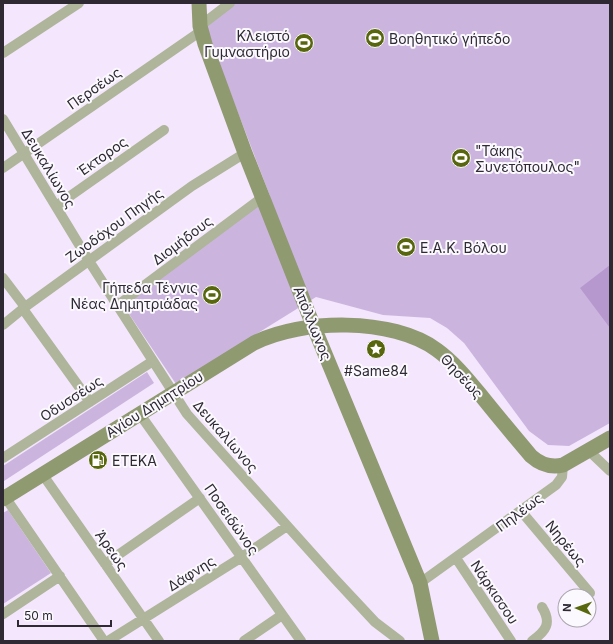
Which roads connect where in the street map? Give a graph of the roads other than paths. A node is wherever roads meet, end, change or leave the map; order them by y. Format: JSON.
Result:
{"nodes":[{"id":1,"x":79,"y":3,"type":"edge"},
{"id":2,"x":199,"y":3,"type":"edge"},
{"id":3,"x":230,"y":3,"type":"edge"},
{"id":4,"x":201,"y":29,"type":"junction"},
{"id":5,"x":3,"y":53,"type":"edge"},
{"id":6,"x":3,"y":119,"type":"edge"},
{"id":7,"x":164,"y":130,"type":"dead end"},
{"id":8,"x":24,"y":153,"type":"junction"},
{"id":9,"x":245,"y":153,"type":"junction"},
{"id":10,"x":3,"y":168,"type":"edge"},
{"id":11,"x":263,"y":197,"type":"junction"},
{"id":12,"x":56,"y":206,"type":"junction"},
{"id":13,"x":89,"y":261,"type":"junction"},
{"id":14,"x":3,"y":278,"type":"edge"},
{"id":15,"x":118,"y":305,"type":"junction"},
{"id":16,"x":24,"y":308,"type":"junction"},
{"id":17,"x":3,"y":325,"type":"edge"},
{"id":18,"x":313,"y":325,"type":"junction"},
{"id":19,"x":153,"y":361,"type":"junction"},
{"id":20,"x":173,"y":392,"type":"junction"},
{"id":21,"x":90,"y":402,"type":"junction"},
{"id":22,"x":139,"y":413,"type":"junction"},
{"id":23,"x":610,"y":438,"type":"edge"},
{"id":24,"x":589,"y":450,"type":"junction"},
{"id":25,"x":3,"y":458,"type":"edge"},
{"id":26,"x":563,"y":465,"type":"junction"},
{"id":27,"x":610,"y":471,"type":"edge"},
{"id":28,"x":43,"y":475,"type":"junction"},
{"id":29,"x":4,"y":497,"type":"edge"},
{"id":30,"x":200,"y":498,"type":"junction"},
{"id":31,"x":521,"y":511,"type":"junction"},
{"id":32,"x":287,"y":526,"type":"junction"},
{"id":33,"x":242,"y":557,"type":"junction"},
{"id":34,"x":456,"y":558,"type":"junction"},
{"id":35,"x":105,"y":564,"type":"junction"},
{"id":36,"x":60,"y":576,"type":"junction"},
{"id":37,"x":420,"y":583,"type":"junction"},
{"id":38,"x":586,"y":588,"type":"edge"},
{"id":39,"x":542,"y":607,"type":"dead end"},
{"id":40,"x":3,"y":614,"type":"edge"},
{"id":41,"x":282,"y":615,"type":"junction"},
{"id":42,"x":143,"y":619,"type":"junction"},
{"id":43,"x":104,"y":641,"type":"edge"},
{"id":44,"x":108,"y":641,"type":"edge"},
{"id":45,"x":159,"y":641,"type":"edge"},
{"id":46,"x":244,"y":641,"type":"edge"},
{"id":47,"x":301,"y":641,"type":"edge"},
{"id":48,"x":400,"y":641,"type":"edge"},
{"id":49,"x":432,"y":641,"type":"edge"},
{"id":50,"x":511,"y":641,"type":"edge"},
{"id":51,"x":532,"y":641,"type":"edge"}],
"edges":[{"from":1,"to":5,"type":"street"},
{"from":2,"to":4,"type":"main road","name":"Απόλλωνος"},
{"from":3,"to":4,"type":"street","name":"Περσέως"},
{"from":4,"to":8,"type":"street","name":"Περσέως"},
{"from":4,"to":9,"type":"main road","name":"Απόλλωνος"},
{"from":6,"to":8,"type":"street","name":"Δευκαλίωνος"},
{"from":7,"to":12,"type":"street","name":"Έκτορος"},
{"from":8,"to":10,"type":"street","name":"Περσέως"},
{"from":8,"to":12,"type":"street","name":"Δευκαλίωνος"},
{"from":9,"to":11,"type":"main road","name":"Απόλλωνος"},
{"from":9,"to":13,"type":"street","name":"Ζωοδόχου Πηγής"},
{"from":11,"to":15,"type":"street","name":"Διομήδους"},
{"from":11,"to":18,"type":"main road","name":"Απόλλωνος"},
{"from":12,"to":13,"type":"street","name":"Δευκαλίωνος"},
{"from":13,"to":15,"type":"street","name":"Δευκαλίωνος"},
{"from":13,"to":16,"type":"street","name":"Ζωοδόχου Πηγής"},
{"from":14,"to":16,"type":"street"},
{"from":15,"to":19,"type":"street","name":"Δευκαλίωνος"},
{"from":16,"to":17,"type":"street","name":"Ζωοδόχου Πηγής"},
{"from":16,"to":21,"type":"street"},
{"from":18,"to":20,"type":"main road","name":"Αγίου Δημητρίου"},
{"from":18,"to":26,"type":"main road","name":"Θησέως"},
{"from":18,"to":37,"type":"main road","name":"Απόλλωνος"},
{"from":19,"to":20,"type":"street","name":"Δευκαλίωνος"},
{"from":19,"to":21,"type":"street","name":"Οδυσσέως"},
{"from":20,"to":22,"type":"main road","name":"Αγίου Δημητρίου"},
{"from":20,"to":32,"type":"street","name":"Δευκαλίωνος"},
{"from":21,"to":25,"type":"street","name":"Οδυσσέως"},
{"from":22,"to":28,"type":"main road","name":"Αγίου Δημητρίου"},
{"from":22,"to":30,"type":"street","name":"Ποσειδώνος"},
{"from":23,"to":24,"type":"main road"},
{"from":24,"to":26,"type":"main road"},
{"from":24,"to":27,"type":"street"},
{"from":26,"to":31,"type":"street","name":"Πηλέως"},
{"from":28,"to":29,"type":"main road","name":"Αγίου Δημητρίου"},
{"from":28,"to":35,"type":"street","name":"Άρεως"},
{"from":29,"to":36,"type":"street"},
{"from":30,"to":33,"type":"street","name":"Ποσειδώνος"},
{"from":30,"to":35,"type":"street"},
{"from":31,"to":34,"type":"street","name":"Πηλέως"},
{"from":31,"to":38,"type":"street","name":"Νηρέως"},
{"from":32,"to":33,"type":"street","name":"Δάφνης"},
{"from":32,"to":48,"type":"street","name":"Δευκαλίωνος"},
{"from":33,"to":41,"type":"street","name":"Ποσειδώνος"},
{"from":33,"to":42,"type":"street","name":"Δάφνης"},
{"from":34,"to":37,"type":"street","name":"Πηλέως"},
{"from":34,"to":50,"type":"street","name":"Νάρκισσου"},
{"from":35,"to":42,"type":"street","name":"Άρεως"},
{"from":36,"to":40,"type":"street"},
{"from":36,"to":43,"type":"street"},
{"from":37,"to":49,"type":"main road","name":"Απόλλωνος"},
{"from":39,"to":51,"type":"street"},
{"from":41,"to":46,"type":"street"},
{"from":41,"to":47,"type":"street","name":"Ποσειδώνος"},
{"from":42,"to":44,"type":"street","name":"Δάφνης"},
{"from":42,"to":45,"type":"street","name":"Άρεως"}]}
